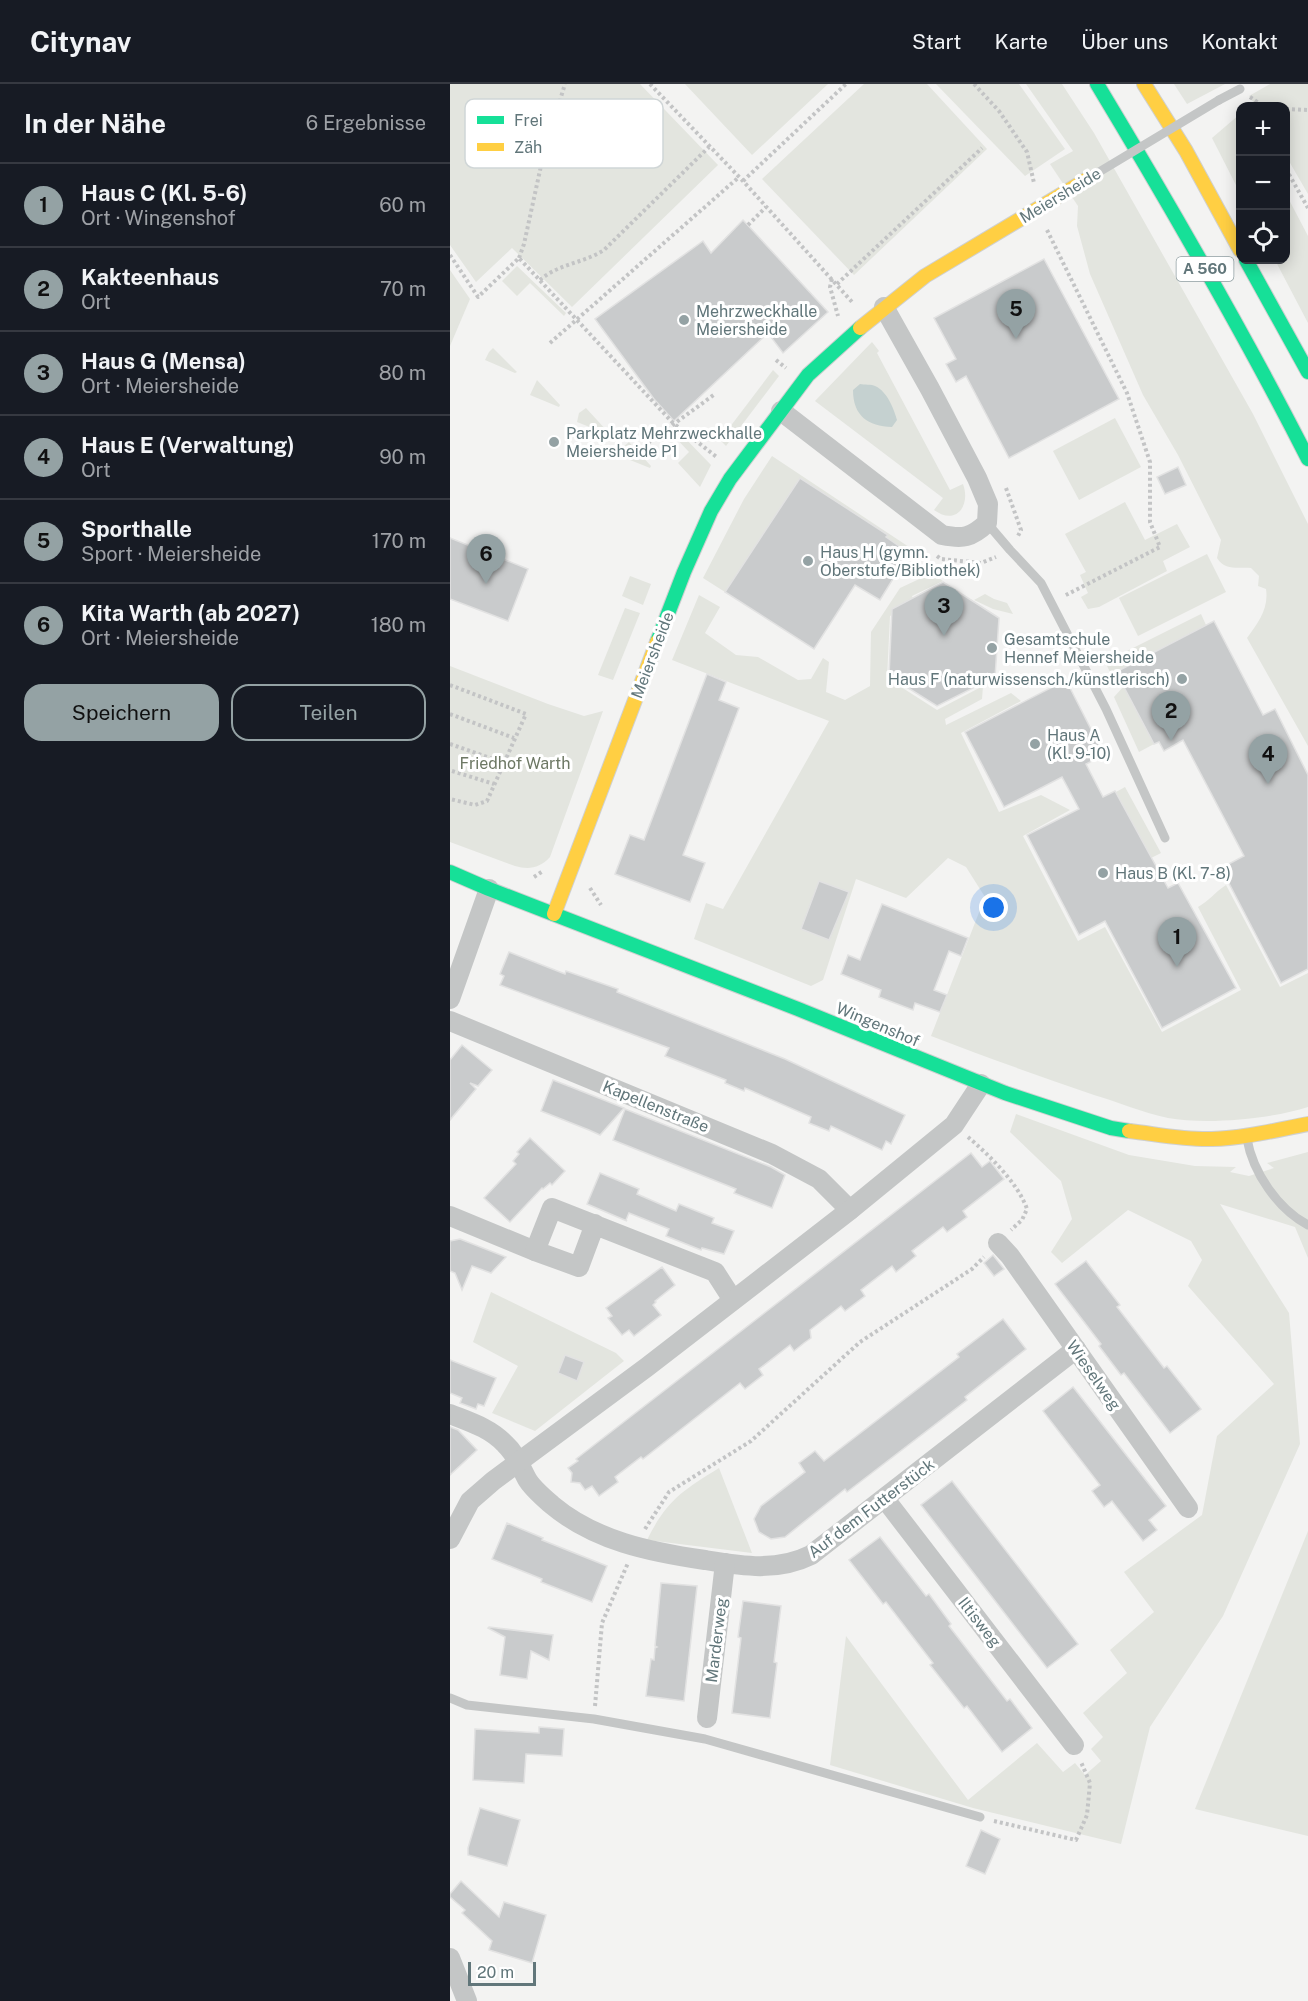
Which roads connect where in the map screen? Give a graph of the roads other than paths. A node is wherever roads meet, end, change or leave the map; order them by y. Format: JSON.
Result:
{"nodes":[{"id":1,"x":1097,"y":84,"type":"edge"},
{"id":2,"x":1144,"y":84,"type":"edge"},
{"id":3,"x":1240,"y":89,"type":"dead end"},
{"id":4,"x":1089,"y":178,"type":"joint"},
{"id":5,"x":1236,"y":243,"type":"edge"},
{"id":6,"x":1248,"y":264,"type":"edge"},
{"id":7,"x":884,"y":307,"type":"junction"},
{"id":8,"x":1308,"y":372,"type":"edge"},
{"id":9,"x":781,"y":411,"type":"junction"},
{"id":10,"x":1308,"y":459,"type":"edge"},
{"id":11,"x":987,"y":523,"type":"junction"},
{"id":12,"x":1166,"y":838,"type":"dead end"},
{"id":13,"x":450,"y":872,"type":"edge"},
{"id":14,"x":489,"y":889,"type":"junction"},
{"id":15,"x":554,"y":914,"type":"junction"},
{"id":16,"x":450,"y":999,"type":"edge"},
{"id":17,"x":450,"y":1021,"type":"edge"},
{"id":18,"x":981,"y":1084,"type":"junction"},
{"id":19,"x":1308,"y":1124,"type":"edge"},
{"id":20,"x":1247,"y":1136,"type":"junction"},
{"id":21,"x":850,"y":1210,"type":"junction"},
{"id":22,"x":450,"y":1216,"type":"edge"},
{"id":23,"x":595,"y":1224,"type":"junction"},
{"id":24,"x":1308,"y":1225,"type":"edge"},
{"id":25,"x":998,"y":1244,"type":"road end"},
{"id":26,"x":536,"y":1251,"type":"junction"},
{"id":27,"x":733,"y":1300,"type":"junction"},
{"id":28,"x":1076,"y":1348,"type":"junction"},
{"id":29,"x":450,"y":1414,"type":"edge"},
{"id":30,"x":520,"y":1462,"type":"junction"},
{"id":31,"x":885,"y":1499,"type":"junction"},
{"id":32,"x":1188,"y":1508,"type":"dead end"},
{"id":33,"x":450,"y":1539,"type":"edge"},
{"id":34,"x":725,"y":1563,"type":"junction"},
{"id":35,"x":450,"y":1698,"type":"edge"},
{"id":36,"x":706,"y":1718,"type":"dead end"},
{"id":37,"x":1074,"y":1745,"type":"road end"},
{"id":38,"x":980,"y":1817,"type":"road end"},
{"id":39,"x":450,"y":1958,"type":"edge"},
{"id":40,"x":467,"y":2001,"type":"edge"}],
"edges":[{"from":1,"to":10,"type":"main road","number":"A 560"},
{"from":2,"to":5,"type":"main road","number":"A 560"},
{"from":3,"to":4,"type":"lane","name":"Meiersheide","bridge":true},
{"from":4,"to":7,"type":"main road","name":"Meiersheide"},
{"from":6,"to":8,"type":"main road","number":"A 560"},
{"from":7,"to":9,"type":"main road","name":"Meiersheide"},
{"from":7,"to":11,"type":"street"},
{"from":9,"to":11,"type":"street"},
{"from":9,"to":15,"type":"main road","name":"Meiersheide"},
{"from":11,"to":12,"type":"lane"},
{"from":13,"to":14,"type":"main road","name":"Wingenshof"},
{"from":14,"to":15,"type":"main road","name":"Wingenshof"},
{"from":14,"to":16,"type":"street"},
{"from":15,"to":18,"type":"main road","name":"Wingenshof"},
{"from":17,"to":21,"type":"street","name":"Kapellenstraße"},
{"from":18,"to":20,"type":"main road","name":"Wingenshof"},
{"from":18,"to":21,"type":"street"},
{"from":19,"to":20,"type":"main road","name":"Wingenshof"},
{"from":20,"to":24,"type":"lane"},
{"from":21,"to":27,"type":"street"},
{"from":22,"to":26,"type":"street"},
{"from":23,"to":26,"type":"street"},
{"from":23,"to":26,"type":"street"},
{"from":23,"to":27,"type":"street"},
{"from":25,"to":28,"type":"street","name":"Wieselweg"},
{"from":27,"to":30,"type":"street"},
{"from":28,"to":31,"type":"street","name":"Auf dem Futterstück"},
{"from":28,"to":32,"type":"street","name":"Wieselweg"},
{"from":29,"to":30,"type":"street"},
{"from":30,"to":33,"type":"street"},
{"from":30,"to":34,"type":"street","name":"Auf dem Futterstück"},
{"from":31,"to":34,"type":"street","name":"Auf dem Futterstück"},
{"from":31,"to":37,"type":"street","name":"Iltisweg"},
{"from":34,"to":36,"type":"street","name":"Marderweg"},
{"from":35,"to":38,"type":"lane"},
{"from":39,"to":40,"type":"street"}]}
